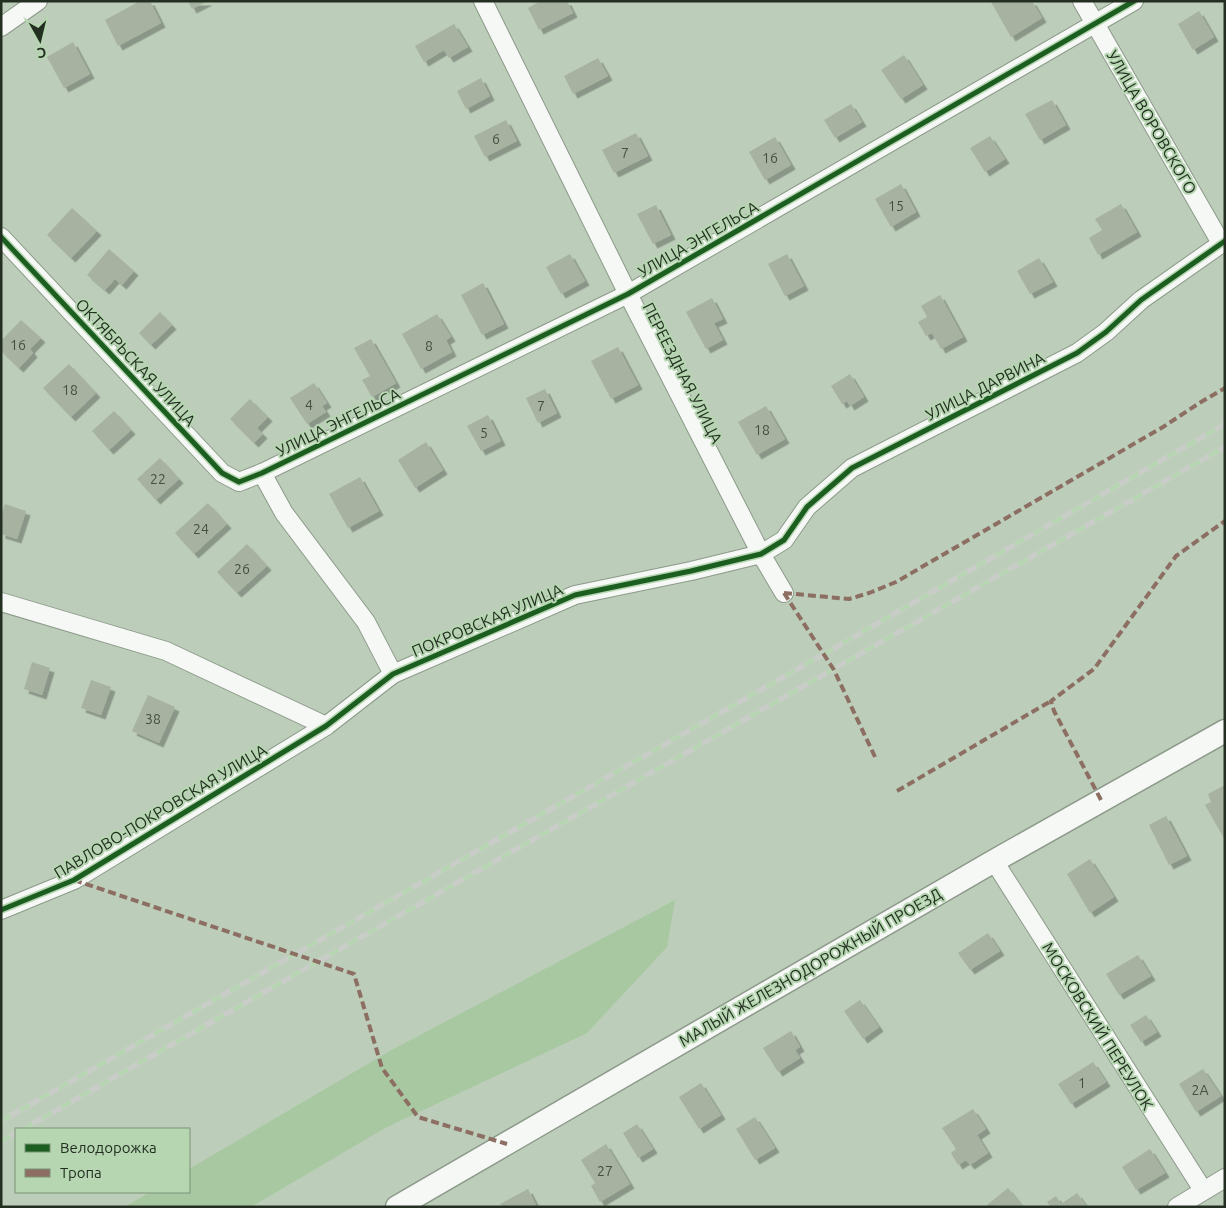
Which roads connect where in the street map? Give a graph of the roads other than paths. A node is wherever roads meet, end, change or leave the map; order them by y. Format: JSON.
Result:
{"nodes":[{"id":1,"x":38,"y":1,"type":"edge"},
{"id":2,"x":482,"y":1,"type":"edge"},
{"id":3,"x":1082,"y":1,"type":"edge"},
{"id":4,"x":1134,"y":1,"type":"edge"},
{"id":5,"x":1095,"y":24,"type":"junction"},
{"id":6,"x":1,"y":27,"type":"edge"},
{"id":7,"x":1,"y":237,"type":"edge"},
{"id":8,"x":1223,"y":242,"type":"edge"},
{"id":9,"x":628,"y":294,"type":"junction"},
{"id":10,"x":262,"y":473,"type":"junction"},
{"id":11,"x":761,"y":554,"type":"junction"},
{"id":12,"x":784,"y":593,"type":"dead end"},
{"id":13,"x":1,"y":602,"type":"edge"},
{"id":14,"x":393,"y":674,"type":"junction"},
{"id":15,"x":326,"y":726,"type":"junction"},
{"id":16,"x":1225,"y":731,"type":"edge"},
{"id":17,"x":994,"y":860,"type":"junction"},
{"id":18,"x":1,"y":910,"type":"edge"},
{"id":19,"x":1225,"y":1178,"type":"edge"},
{"id":20,"x":1203,"y":1190,"type":"junction"},
{"id":21,"x":398,"y":1207,"type":"edge"},
{"id":22,"x":1177,"y":1207,"type":"edge"}],
"edges":[{"from":1,"to":6,"type":"street"},
{"from":2,"to":9,"type":"street","name":"ПЕРЕЕЗДНАЯ УЛИЦА"},
{"from":3,"to":5,"type":"street","name":"УЛИЦА ВОРОВСКОГО"},
{"from":4,"to":5,"type":"street","name":"УЛИЦА ЭНГЕЛЬСА"},
{"from":5,"to":8,"type":"street","name":"УЛИЦА ВОРОВСКОГО"},
{"from":5,"to":9,"type":"street","name":"УЛИЦА ЭНГЕЛЬСА"},
{"from":7,"to":10,"type":"street","name":"ОКТЯБРЬСКАЯ УЛИЦА"},
{"from":8,"to":11,"type":"street","name":"УЛИЦА ДАРВИНА"},
{"from":9,"to":10,"type":"street","name":"УЛИЦА ЭНГЕЛЬСА"},
{"from":9,"to":11,"type":"street","name":"ПЕРЕЕЗДНАЯ УЛИЦА"},
{"from":10,"to":14,"type":"street"},
{"from":11,"to":12,"type":"street","name":"ПЕРЕЕЗДНАЯ УЛИЦА"},
{"from":11,"to":14,"type":"street","name":"ПОКРОВСКАЯ УЛИЦА"},
{"from":13,"to":15,"type":"street"},
{"from":14,"to":15,"type":"street","name":"ПОКРОВСКАЯ УЛИЦА"},
{"from":15,"to":18,"type":"street","name":"ПАВЛОВО-ПОКРОВСКАЯ УЛИЦА"},
{"from":16,"to":17,"type":"street","name":"МАЛЫЙ ЖЕЛЕЗНОДОРОЖНЫЙ ПРОЕЗД"},
{"from":17,"to":20,"type":"street","name":"МОСКОВСКИЙ ПЕРЕУЛОК"},
{"from":17,"to":21,"type":"street","name":"МАЛЫЙ ЖЕЛЕЗНОДОРОЖНЫЙ ПРОЕЗД"},
{"from":19,"to":20,"type":"street"},
{"from":20,"to":22,"type":"street"}]}
